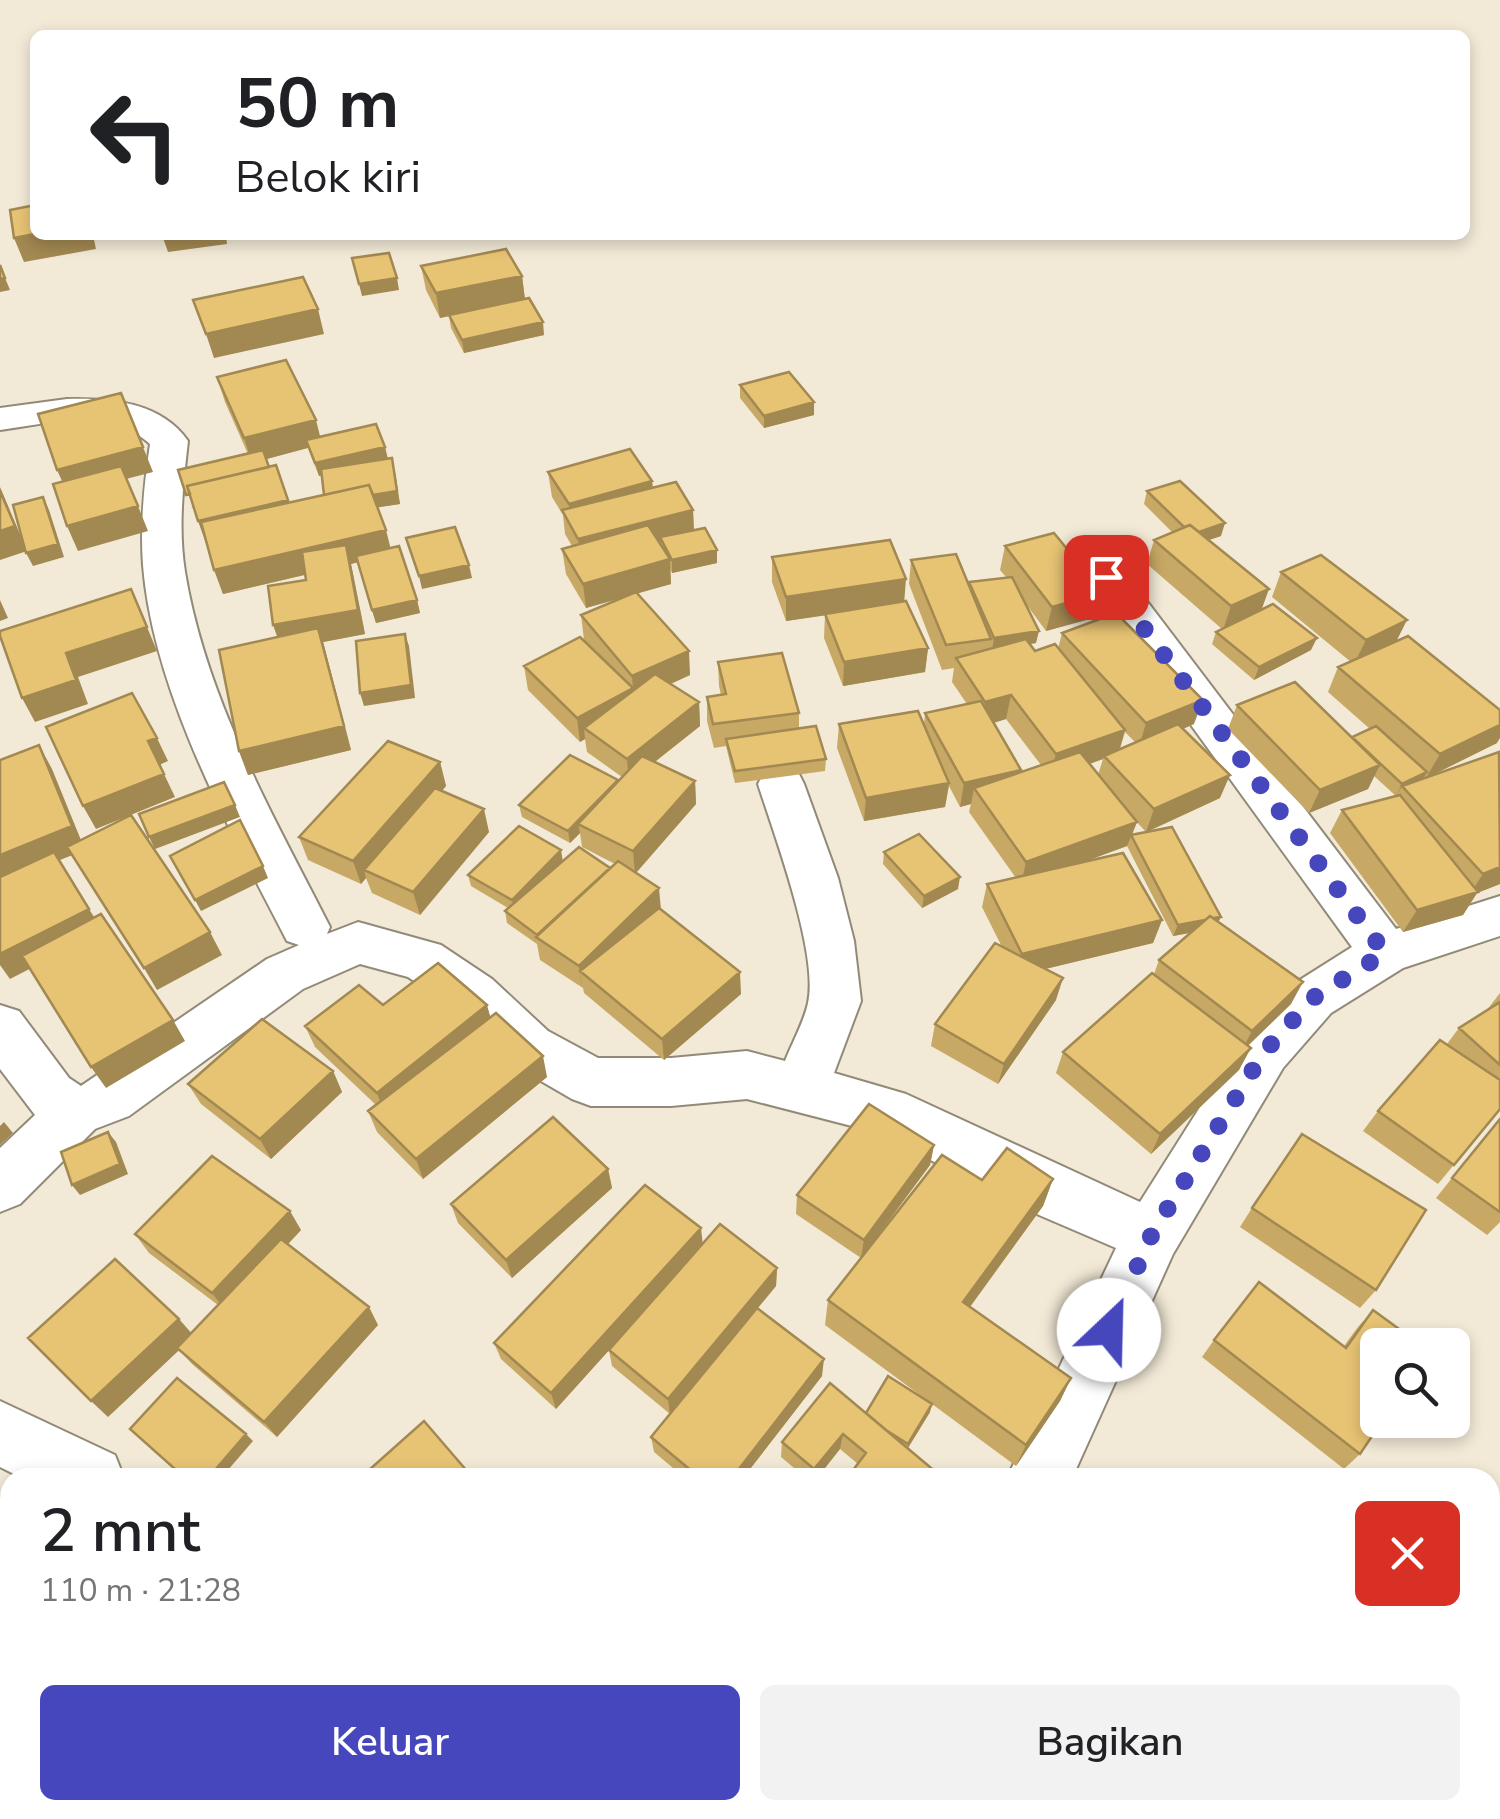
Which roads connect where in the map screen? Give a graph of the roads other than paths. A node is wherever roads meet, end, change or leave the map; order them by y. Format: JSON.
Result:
{"nodes":[{"id":1,"x":0,"y":419,"type":"edge"},
{"id":2,"x":1106,"y":577,"type":"dead end"},
{"id":3,"x":780,"y":784,"type":"edge"},
{"id":4,"x":1500,"y":916,"type":"edge"},
{"id":5,"x":306,"y":927,"type":"dead end"},
{"id":6,"x":1385,"y":953,"type":"junction"},
{"id":7,"x":0,"y":1026,"type":"edge"},
{"id":8,"x":801,"y":1089,"type":"junction"},
{"id":9,"x":76,"y":1112,"type":"junction"},
{"id":10,"x":0,"y":1186,"type":"edge"},
{"id":11,"x":1152,"y":1234,"type":"junction"},
{"id":12,"x":0,"y":1434,"type":"edge"},
{"id":13,"x":71,"y":1468,"type":"edge"},
{"id":14,"x":1044,"y":1468,"type":"edge"}],
"edges":[{"from":1,"to":5,"type":"street"},
{"from":2,"to":6,"type":"street"},
{"from":3,"to":8,"type":"street"},
{"from":4,"to":6,"type":"street"},
{"from":6,"to":11,"type":"street"},
{"from":7,"to":9,"type":"street"},
{"from":8,"to":9,"type":"street"},
{"from":8,"to":11,"type":"street"},
{"from":9,"to":10,"type":"street"},
{"from":11,"to":14,"type":"street"},
{"from":12,"to":13,"type":"street"}]}
